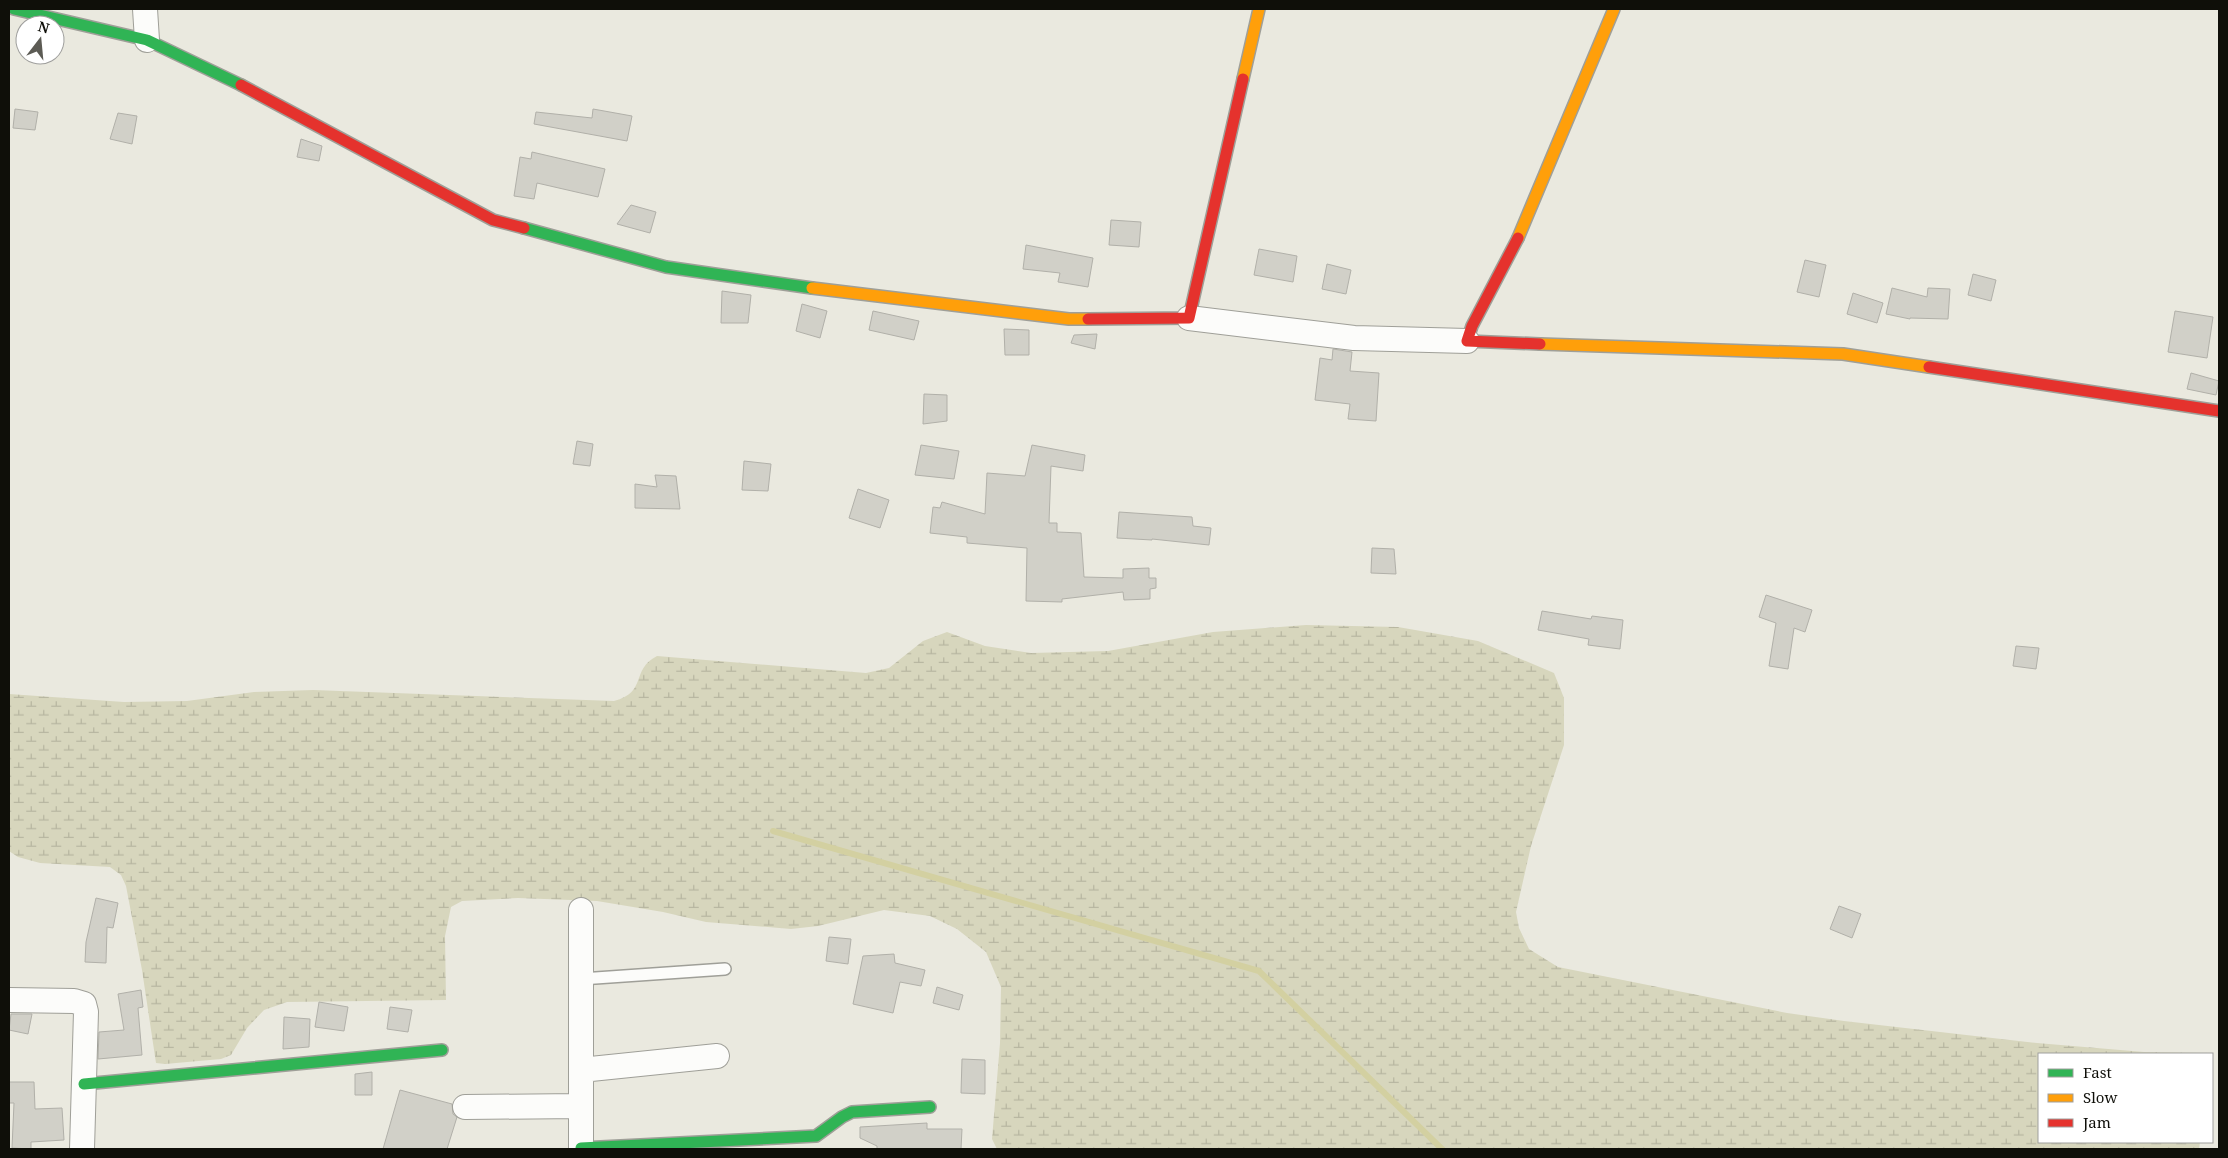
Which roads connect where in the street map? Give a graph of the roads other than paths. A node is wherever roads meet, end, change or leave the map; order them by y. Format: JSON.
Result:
{"nodes":[{"id":1,"x":14,"y":9,"type":"edge"},
{"id":2,"x":146,"y":9,"type":"edge"},
{"id":3,"x":1259,"y":9,"type":"edge"},
{"id":4,"x":1614,"y":9,"type":"edge"},
{"id":5,"x":147,"y":40,"type":"junction"},
{"id":6,"x":1189,"y":318,"type":"junction"},
{"id":7,"x":1467,"y":341,"type":"junction"},
{"id":8,"x":2219,"y":410,"type":"edge"},
{"id":9,"x":581,"y":910,"type":"dead end"},
{"id":10,"x":725,"y":969,"type":"dead end"},
{"id":11,"x":580,"y":979,"type":"junction"},
{"id":12,"x":9,"y":1000,"type":"edge"},
{"id":13,"x":442,"y":1050,"type":"dead end"},
{"id":14,"x":717,"y":1056,"type":"dead end"},
{"id":15,"x":580,"y":1070,"type":"junction"},
{"id":16,"x":84,"y":1084,"type":"junction"},
{"id":17,"x":580,"y":1106,"type":"junction"},
{"id":18,"x":465,"y":1107,"type":"dead end"},
{"id":19,"x":930,"y":1107,"type":"dead end"},
{"id":20,"x":581,"y":1148,"type":"edge"},
{"id":21,"x":82,"y":1149,"type":"edge"}],
"edges":[{"from":1,"to":5,"type":"street"},
{"from":2,"to":5,"type":"street"},
{"from":3,"to":6,"type":"street"},
{"from":4,"to":7,"type":"street"},
{"from":5,"to":6,"type":"street"},
{"from":6,"to":7,"type":"street"},
{"from":7,"to":8,"type":"street"},
{"from":9,"to":11,"type":"street"},
{"from":10,"to":11,"type":"lane"},
{"from":11,"to":15,"type":"street"},
{"from":12,"to":16,"type":"street"},
{"from":13,"to":16,"type":"street"},
{"from":14,"to":15,"type":"street"},
{"from":15,"to":17,"type":"street"},
{"from":16,"to":21,"type":"street"},
{"from":17,"to":18,"type":"street"},
{"from":17,"to":20,"type":"street"},
{"from":19,"to":20,"type":"street"}]}
